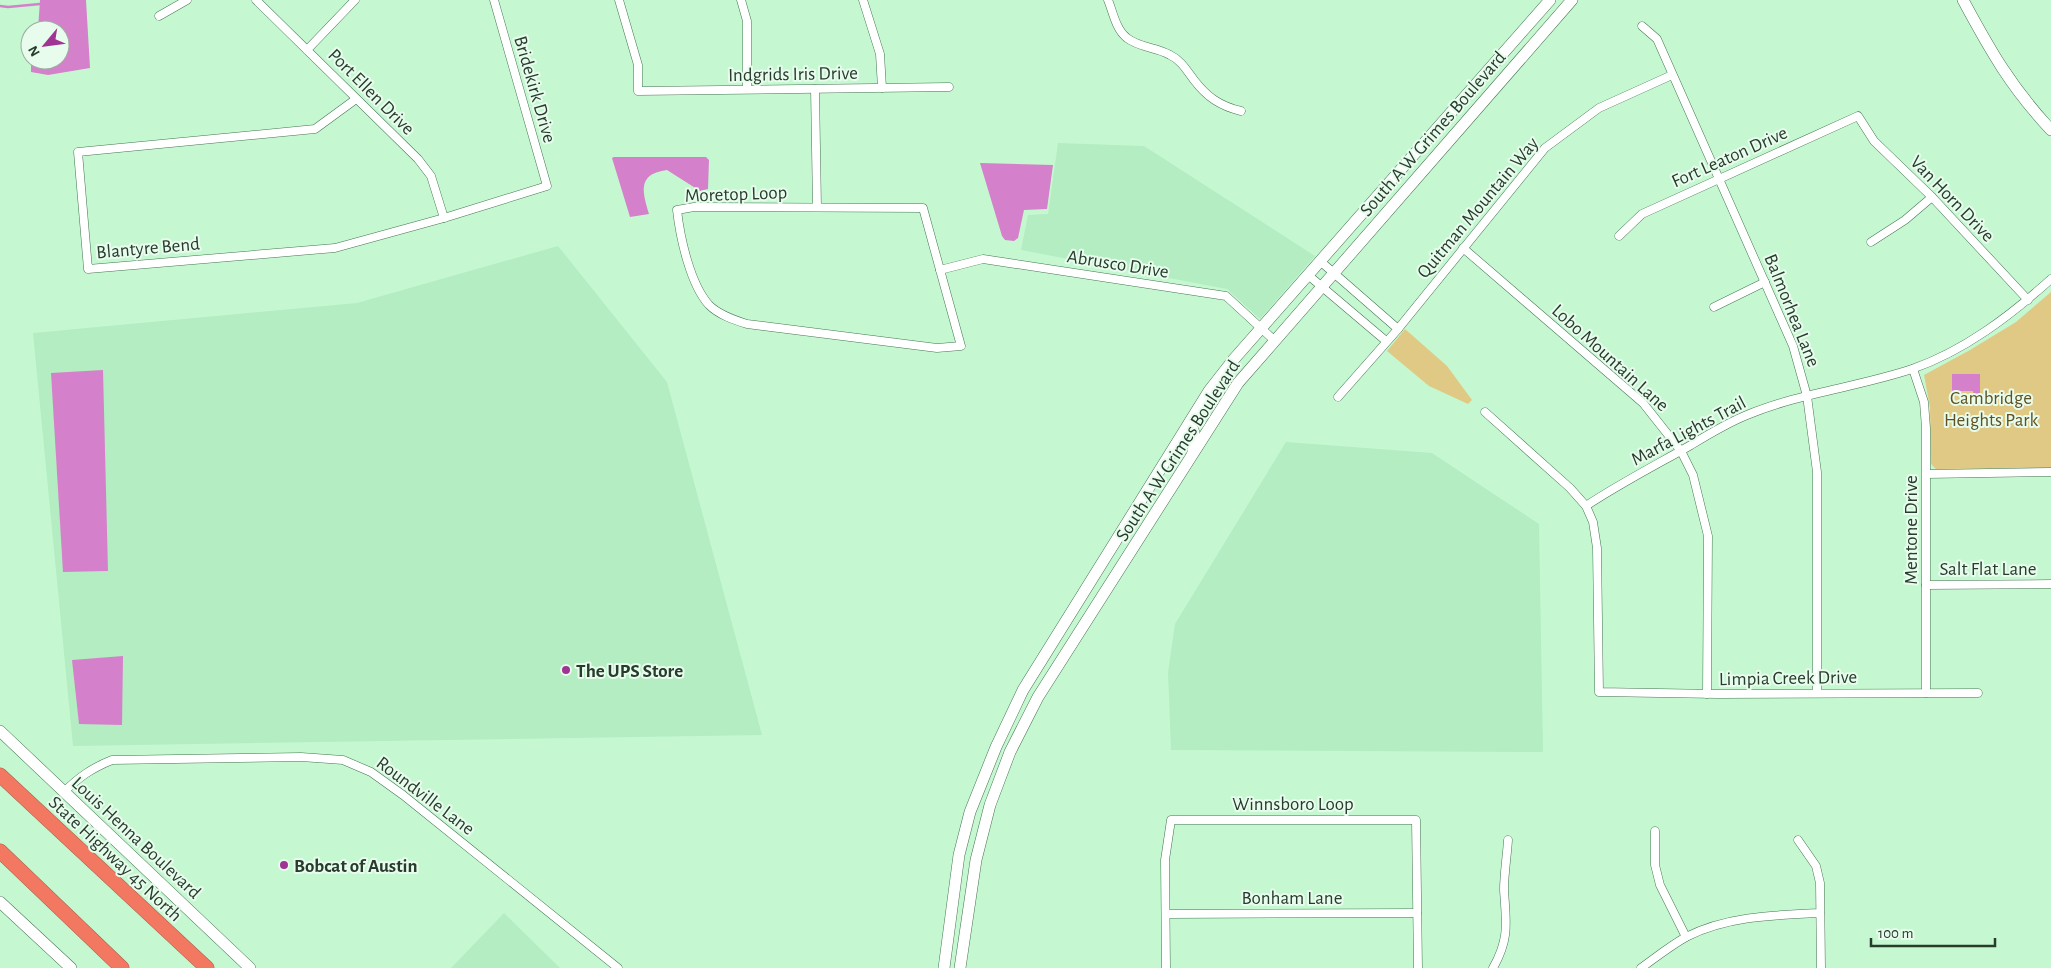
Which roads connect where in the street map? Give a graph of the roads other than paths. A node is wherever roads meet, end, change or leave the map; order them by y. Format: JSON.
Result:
{"nodes":[{"id":1,"x":187,"y":0,"type":"edge"},
{"id":2,"x":256,"y":0,"type":"edge"},
{"id":3,"x":355,"y":0,"type":"edge"},
{"id":4,"x":494,"y":0,"type":"edge"},
{"id":5,"x":619,"y":0,"type":"edge"},
{"id":6,"x":741,"y":0,"type":"edge"},
{"id":7,"x":863,"y":0,"type":"edge"},
{"id":8,"x":1108,"y":0,"type":"edge"},
{"id":9,"x":1550,"y":0,"type":"edge"},
{"id":10,"x":1572,"y":0,"type":"edge"},
{"id":11,"x":1963,"y":0,"type":"edge"},
{"id":12,"x":159,"y":16,"type":"dead end"},
{"id":13,"x":1642,"y":26,"type":"dead end"},
{"id":14,"x":307,"y":50,"type":"junction"},
{"id":15,"x":1495,"y":62,"type":"junction"},
{"id":16,"x":1508,"y":73,"type":"junction"},
{"id":17,"x":1672,"y":75,"type":"junction"},
{"id":18,"x":949,"y":87,"type":"dead end"},
{"id":19,"x":882,"y":88,"type":"junction"},
{"id":20,"x":747,"y":89,"type":"junction"},
{"id":21,"x":815,"y":89,"type":"junction"},
{"id":22,"x":356,"y":99,"type":"junction"},
{"id":23,"x":1241,"y":111,"type":"dead end"},
{"id":24,"x":1858,"y":116,"type":"joint"},
{"id":25,"x":2051,"y":130,"type":"edge"},
{"id":26,"x":1404,"y":165,"type":"junction"},
{"id":27,"x":1418,"y":177,"type":"junction"},
{"id":28,"x":1719,"y":178,"type":"junction"},
{"id":29,"x":547,"y":186,"type":"joint"},
{"id":30,"x":1932,"y":197,"type":"junction"},
{"id":31,"x":817,"y":207,"type":"junction"},
{"id":32,"x":444,"y":218,"type":"junction"},
{"id":33,"x":1619,"y":236,"type":"dead end"},
{"id":34,"x":1872,"y":242,"type":"dead end"},
{"id":35,"x":1463,"y":248,"type":"junction"},
{"id":36,"x":1320,"y":261,"type":"junction"},
{"id":37,"x":940,"y":270,"type":"junction"},
{"id":38,"x":1334,"y":273,"type":"junction"},
{"id":39,"x":1308,"y":275,"type":"junction"},
{"id":40,"x":2051,"y":279,"type":"edge"},
{"id":41,"x":1765,"y":282,"type":"junction"},
{"id":42,"x":1322,"y":287,"type":"junction"},
{"id":43,"x":2028,"y":300,"type":"junction"},
{"id":44,"x":1714,"y":307,"type":"dead end"},
{"id":45,"x":1261,"y":328,"type":"junction"},
{"id":46,"x":1398,"y":329,"type":"junction"},
{"id":47,"x":1275,"y":341,"type":"junction"},
{"id":48,"x":1386,"y":341,"type":"junction"},
{"id":49,"x":1913,"y":369,"type":"junction"},
{"id":50,"x":1807,"y":396,"type":"junction"},
{"id":51,"x":1338,"y":397,"type":"dead end"},
{"id":52,"x":1485,"y":412,"type":"dead end"},
{"id":53,"x":1190,"y":422,"type":"junction"},
{"id":54,"x":1681,"y":450,"type":"junction"},
{"id":55,"x":1192,"y":457,"type":"junction"},
{"id":56,"x":2051,"y":472,"type":"edge"},
{"id":57,"x":1927,"y":474,"type":"junction"},
{"id":58,"x":1586,"y":506,"type":"junction"},
{"id":59,"x":2051,"y":584,"type":"edge"},
{"id":60,"x":1926,"y":585,"type":"junction"},
{"id":61,"x":1055,"y":639,"type":"junction"},
{"id":62,"x":1070,"y":648,"type":"junction"},
{"id":63,"x":1817,"y":692,"type":"junction"},
{"id":64,"x":1926,"y":693,"type":"junction"},
{"id":65,"x":1978,"y":693,"type":"dead end"},
{"id":66,"x":1707,"y":694,"type":"junction"},
{"id":67,"x":0,"y":731,"type":"edge"},
{"id":68,"x":996,"y":747,"type":"junction"},
{"id":69,"x":1010,"y":752,"type":"junction"},
{"id":70,"x":0,"y":775,"type":"edge"},
{"id":71,"x":64,"y":792,"type":"junction"},
{"id":72,"x":1655,"y":831,"type":"dead end"},
{"id":73,"x":1508,"y":840,"type":"dead end"},
{"id":74,"x":1798,"y":840,"type":"dead end"},
{"id":75,"x":0,"y":851,"type":"edge"},
{"id":76,"x":0,"y":902,"type":"edge"},
{"id":77,"x":1417,"y":913,"type":"junction"},
{"id":78,"x":1820,"y":913,"type":"junction"},
{"id":79,"x":1167,"y":914,"type":"junction"},
{"id":80,"x":1686,"y":937,"type":"junction"},
{"id":81,"x":72,"y":968,"type":"edge"},
{"id":82,"x":122,"y":968,"type":"edge"},
{"id":83,"x":207,"y":968,"type":"edge"},
{"id":84,"x":250,"y":968,"type":"edge"},
{"id":85,"x":618,"y":968,"type":"edge"},
{"id":86,"x":944,"y":968,"type":"edge"},
{"id":87,"x":960,"y":968,"type":"edge"},
{"id":88,"x":1166,"y":968,"type":"edge"},
{"id":89,"x":1418,"y":968,"type":"edge"},
{"id":90,"x":1493,"y":968,"type":"edge"},
{"id":91,"x":1641,"y":968,"type":"edge"},
{"id":92,"x":1821,"y":968,"type":"edge"}],
"edges":[{"from":1,"to":12,"type":"street"},
{"from":2,"to":14,"type":"street","name":"Port Ellen Drive"},
{"from":3,"to":14,"type":"street"},
{"from":4,"to":29,"type":"street","name":"Bridekirk Drive"},
{"from":5,"to":20,"type":"street","name":"Indgrids Iris Drive"},
{"from":6,"to":20,"type":"street"},
{"from":7,"to":19,"type":"street"},
{"from":8,"to":23,"type":"street"},
{"from":9,"to":15,"type":"main road","name":"South A W Grimes Boulevard"},
{"from":10,"to":16,"type":"main road","name":"South A W Grimes Boulevard"},
{"from":11,"to":25,"type":"main road"},
{"from":13,"to":17,"type":"street","name":"Balmorhea Lane"},
{"from":14,"to":22,"type":"street","name":"Port Ellen Drive"},
{"from":15,"to":16,"type":"main road"},
{"from":15,"to":26,"type":"main road","name":"South A W Grimes Boulevard"},
{"from":16,"to":27,"type":"main road","name":"South A W Grimes Boulevard"},
{"from":17,"to":28,"type":"street","name":"Balmorhea Lane"},
{"from":17,"to":35,"type":"street","name":"Quitman Mountain Way"},
{"from":18,"to":19,"type":"street","name":"Indgrids Iris Drive"},
{"from":19,"to":21,"type":"street","name":"Indgrids Iris Drive"},
{"from":20,"to":21,"type":"street","name":"Indgrids Iris Drive"},
{"from":21,"to":31,"type":"street"},
{"from":22,"to":32,"type":"street","name":"Port Ellen Drive"},
{"from":22,"to":32,"type":"street","name":"Blantyre Bend"},
{"from":24,"to":28,"type":"street","name":"Fort Leaton Drive"},
{"from":24,"to":30,"type":"street","name":"Van Horn Drive"},
{"from":26,"to":27,"type":"main road"},
{"from":26,"to":36,"type":"main road","name":"South A W Grimes Boulevard"},
{"from":27,"to":38,"type":"main road","name":"South A W Grimes Boulevard"},
{"from":28,"to":33,"type":"street","name":"Fort Leaton Drive"},
{"from":28,"to":41,"type":"street","name":"Balmorhea Lane"},
{"from":29,"to":32,"type":"street","name":"Blantyre Bend"},
{"from":30,"to":34,"type":"street"},
{"from":30,"to":43,"type":"street","name":"Van Horn Drive"},
{"from":31,"to":37,"type":"street","name":"Moretop Loop"},
{"from":31,"to":37,"type":"street","name":"Moretop Loop"},
{"from":35,"to":46,"type":"street","name":"Quitman Mountain Way"},
{"from":35,"to":54,"type":"street","name":"Lobo Mountain Lane"},
{"from":36,"to":38,"type":"street"},
{"from":36,"to":39,"type":"main road","name":"South A W Grimes Boulevard"},
{"from":37,"to":45,"type":"street","name":"Abrusco Drive"},
{"from":38,"to":42,"type":"main road","name":"South A W Grimes Boulevard"},
{"from":38,"to":46,"type":"street"},
{"from":39,"to":42,"type":"street"},
{"from":39,"to":45,"type":"main road","name":"South A W Grimes Boulevard"},
{"from":40,"to":43,"type":"street","name":"Marfa Lights Trail"},
{"from":41,"to":44,"type":"street"},
{"from":41,"to":50,"type":"street","name":"Balmorhea Lane"},
{"from":42,"to":47,"type":"main road","name":"South A W Grimes Boulevard"},
{"from":42,"to":48,"type":"street"},
{"from":43,"to":49,"type":"street","name":"Marfa Lights Trail"},
{"from":45,"to":47,"type":"street","name":"Abrusco Drive"},
{"from":45,"to":53,"type":"main road","name":"South A W Grimes Boulevard"},
{"from":46,"to":48,"type":"street","name":"Quitman Mountain Way"},
{"from":47,"to":55,"type":"main road","name":"South A W Grimes Boulevard"},
{"from":48,"to":51,"type":"street","name":"Quitman Mountain Way"},
{"from":49,"to":50,"type":"street","name":"Marfa Lights Trail"},
{"from":49,"to":57,"type":"street","name":"Mentone Drive"},
{"from":50,"to":54,"type":"street","name":"Marfa Lights Trail"},
{"from":50,"to":63,"type":"street","name":"Balmorhea Lane"},
{"from":52,"to":58,"type":"street"},
{"from":53,"to":55,"type":"main road"},
{"from":53,"to":61,"type":"main road","name":"South A W Grimes Boulevard"},
{"from":54,"to":58,"type":"street","name":"Marfa Lights Trail"},
{"from":54,"to":66,"type":"street","name":"Lobo Mountain Lane"},
{"from":55,"to":62,"type":"main road","name":"South A W Grimes Boulevard"},
{"from":56,"to":57,"type":"street"},
{"from":57,"to":60,"type":"street","name":"Mentone Drive"},
{"from":58,"to":66,"type":"street","name":"Limpia Creek Drive"},
{"from":59,"to":60,"type":"street","name":"Salt Flat Lane"},
{"from":60,"to":64,"type":"street","name":"Mentone Drive"},
{"from":61,"to":62,"type":"main road"},
{"from":61,"to":68,"type":"main road","name":"South A W Grimes Boulevard"},
{"from":62,"to":69,"type":"main road","name":"South A W Grimes Boulevard"},
{"from":63,"to":64,"type":"street","name":"Limpia Creek Drive"},
{"from":63,"to":66,"type":"street","name":"Limpia Creek Drive"},
{"from":64,"to":65,"type":"street","name":"Limpia Creek Drive"},
{"from":67,"to":71,"type":"main road","name":"Louis Henna Boulevard"},
{"from":68,"to":69,"type":"main road"},
{"from":68,"to":86,"type":"main road","name":"South A W Grimes Boulevard"},
{"from":69,"to":87,"type":"main road","name":"South A W Grimes Boulevard"},
{"from":70,"to":83,"type":"highway","name":"State Highway 45 North"},
{"from":71,"to":84,"type":"main road","name":"Louis Henna Boulevard"},
{"from":71,"to":85,"type":"street","name":"Roundville Lane"},
{"from":72,"to":80,"type":"street"},
{"from":73,"to":90,"type":"street"},
{"from":74,"to":78,"type":"street"},
{"from":75,"to":82,"type":"highway"},
{"from":76,"to":81,"type":"main road"},
{"from":77,"to":79,"type":"street","name":"Bonham Lane"},
{"from":77,"to":79,"type":"street","name":"Winnsboro Loop"},
{"from":77,"to":89,"type":"street","name":"Winnsboro Loop"},
{"from":78,"to":80,"type":"street"},
{"from":78,"to":92,"type":"street"},
{"from":79,"to":88,"type":"street","name":"Winnsboro Loop"},
{"from":80,"to":91,"type":"street"}]}
